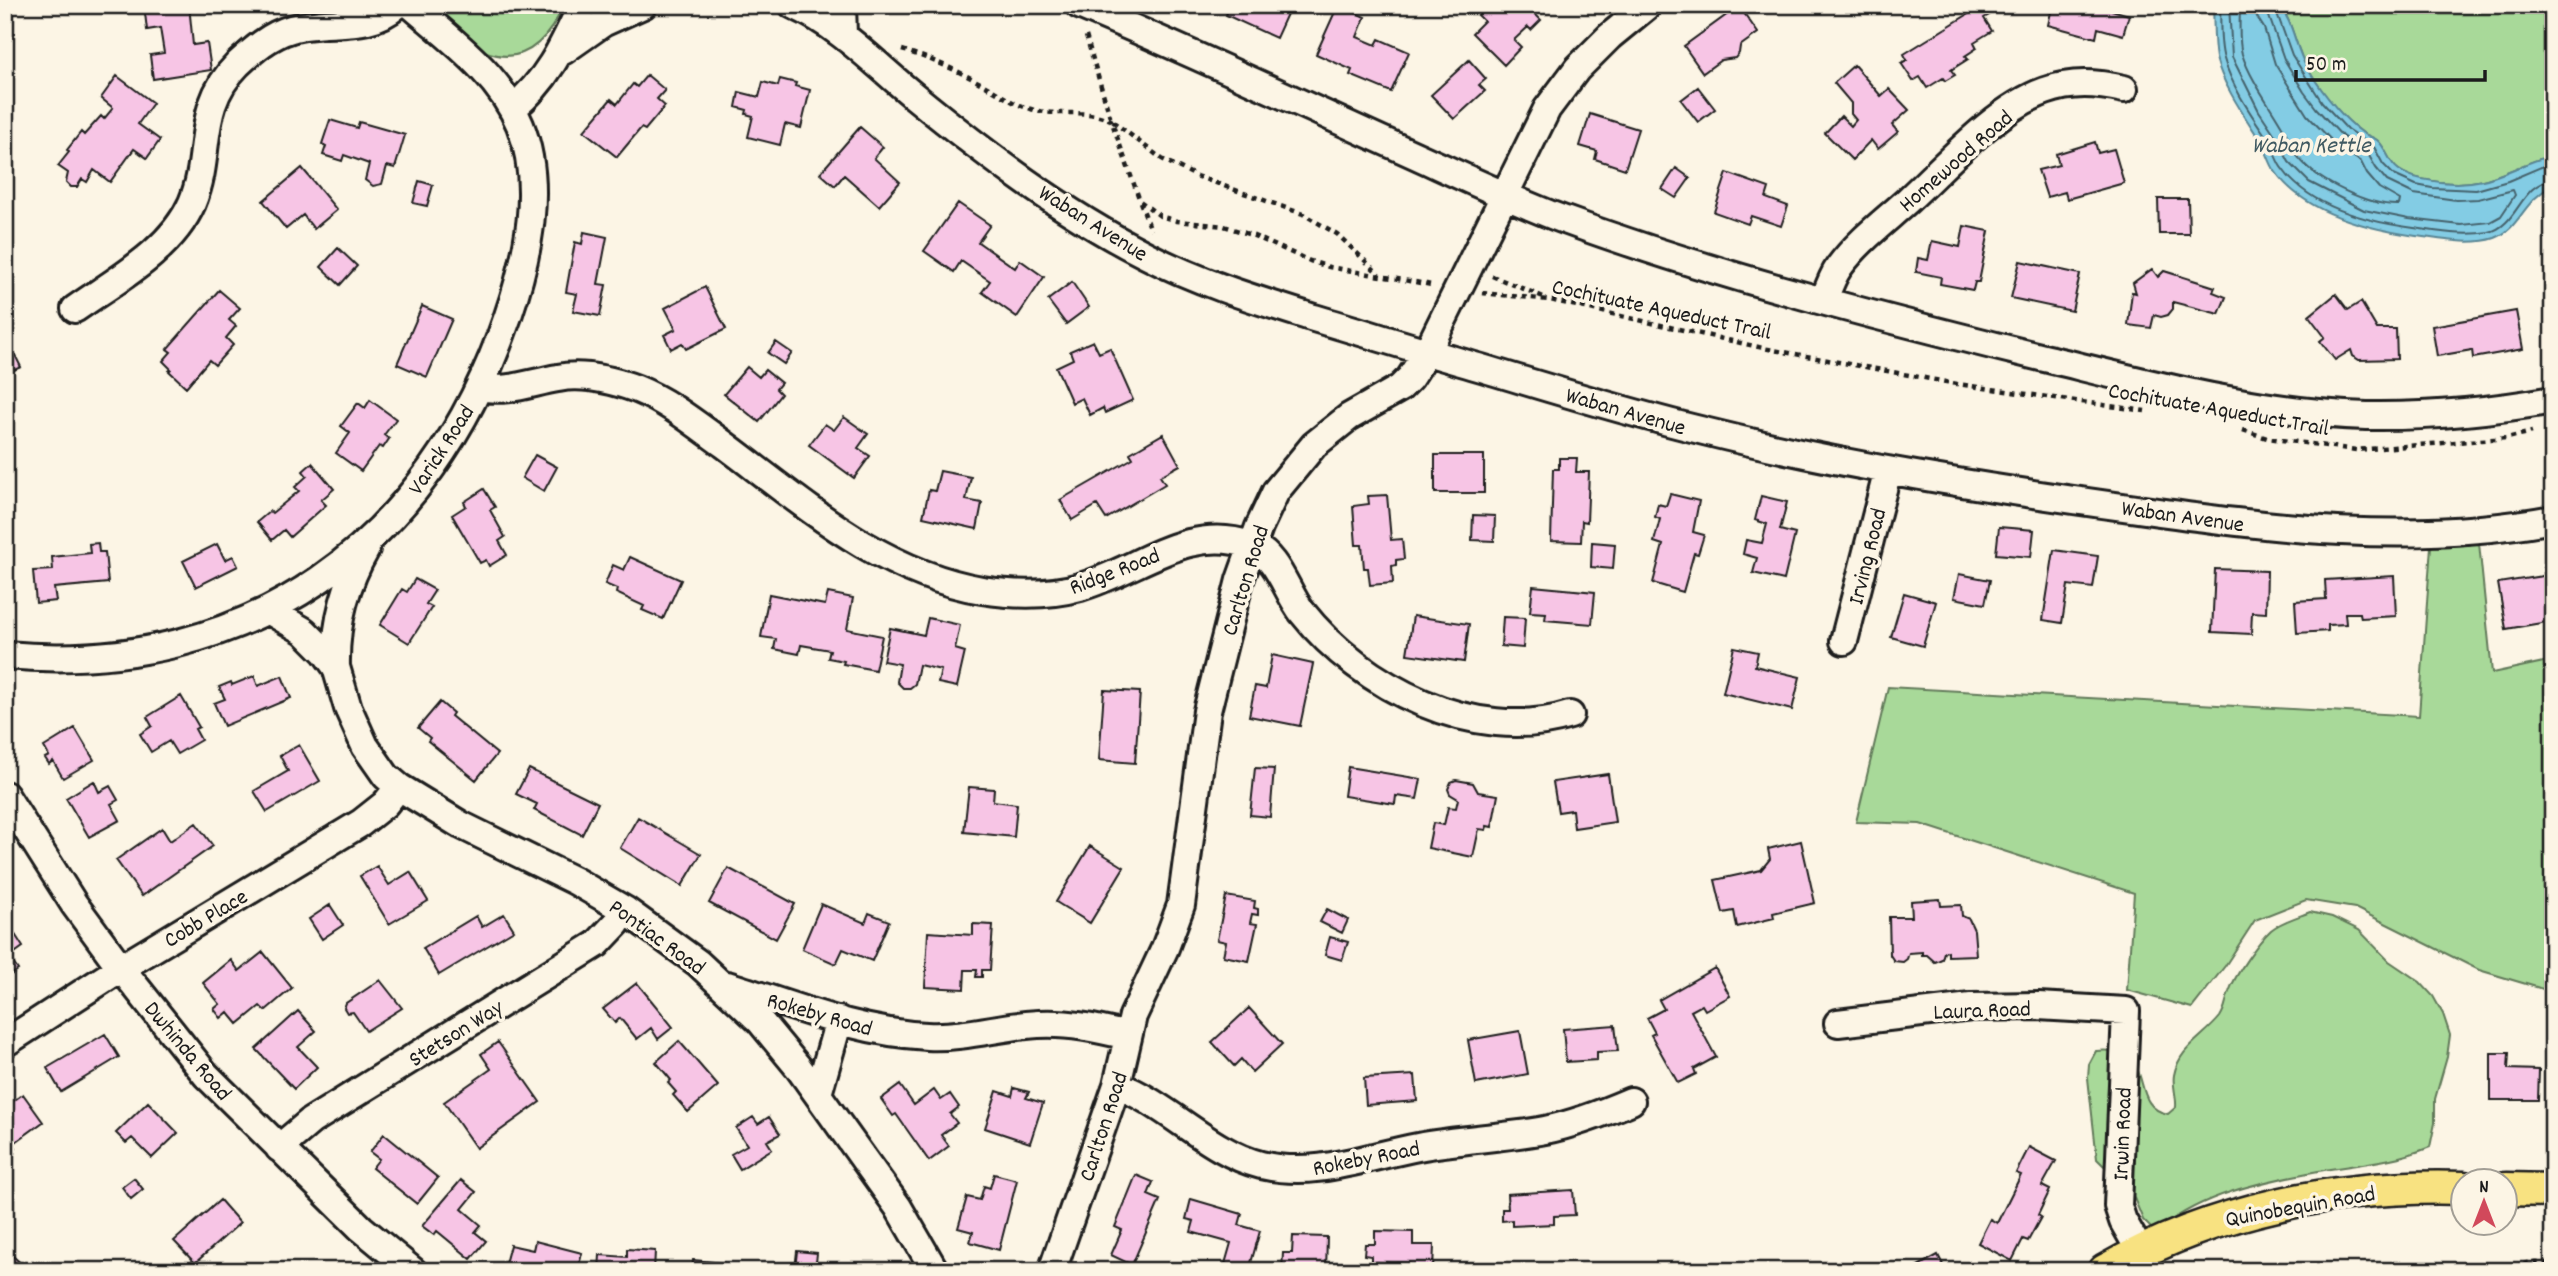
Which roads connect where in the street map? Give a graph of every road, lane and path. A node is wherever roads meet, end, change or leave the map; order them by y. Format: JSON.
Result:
{"nodes":[{"id":1,"x":397,"y":5,"type":"edge"},
{"id":2,"x":411,"y":5,"type":"edge"},
{"id":3,"x":582,"y":5,"type":"edge"},
{"id":4,"x":643,"y":5,"type":"edge"},
{"id":5,"x":793,"y":5,"type":"edge"},
{"id":6,"x":842,"y":5,"type":"edge"},
{"id":7,"x":1648,"y":5,"type":"edge"},
{"id":8,"x":1082,"y":18,"type":"edge"},
{"id":9,"x":844,"y":35,"type":"junction"},
{"id":10,"x":894,"y":48,"type":"dead end"},
{"id":11,"x":559,"y":54,"type":"junction"},
{"id":12,"x":2124,"y":89,"type":"dead end"},
{"id":13,"x":512,"y":109,"type":"junction"},
{"id":14,"x":1111,"y":120,"type":"junction"},
{"id":15,"x":1504,"y":195,"type":"junction"},
{"id":16,"x":1482,"y":273,"type":"dead end"},
{"id":17,"x":1379,"y":274,"type":"junction"},
{"id":18,"x":1458,"y":291,"type":"junction"},
{"id":19,"x":1550,"y":300,"type":"junction"},
{"id":20,"x":1824,"y":300,"type":"junction"},
{"id":21,"x":75,"y":309,"type":"dead end"},
{"id":22,"x":1427,"y":352,"type":"junction"},
{"id":23,"x":479,"y":387,"type":"junction"},
{"id":24,"x":2553,"y":400,"type":"edge"},
{"id":25,"x":2146,"y":411,"type":"dead end"},
{"id":26,"x":2235,"y":428,"type":"dead end"},
{"id":27,"x":2541,"y":430,"type":"dead end"},
{"id":28,"x":1888,"y":470,"type":"junction"},
{"id":29,"x":2553,"y":519,"type":"edge"},
{"id":30,"x":374,"y":536,"type":"junction"},
{"id":31,"x":1252,"y":545,"type":"junction"},
{"id":32,"x":268,"y":610,"type":"junction"},
{"id":33,"x":1844,"y":641,"type":"dead end"},
{"id":34,"x":5,"y":655,"type":"edge"},
{"id":35,"x":336,"y":667,"type":"junction"},
{"id":36,"x":1570,"y":715,"type":"dead end"},
{"id":37,"x":399,"y":787,"type":"junction"},
{"id":38,"x":5,"y":795,"type":"edge"},
{"id":39,"x":625,"y":910,"type":"junction"},
{"id":40,"x":121,"y":968,"type":"junction"},
{"id":41,"x":722,"y":984,"type":"junction"},
{"id":42,"x":2126,"y":1011,"type":"joint"},
{"id":43,"x":839,"y":1020,"type":"junction"},
{"id":44,"x":1838,"y":1023,"type":"dead end"},
{"id":45,"x":1128,"y":1036,"type":"junction"},
{"id":46,"x":5,"y":1043,"type":"edge"},
{"id":47,"x":1117,"y":1085,"type":"junction"},
{"id":48,"x":818,"y":1094,"type":"junction"},
{"id":49,"x":1631,"y":1101,"type":"dead end"},
{"id":50,"x":279,"y":1149,"type":"junction"},
{"id":51,"x":2450,"y":1188,"type":"edge"},
{"id":52,"x":2520,"y":1190,"type":"edge"},
{"id":53,"x":2553,"y":1191,"type":"edge"},
{"id":54,"x":2140,"y":1251,"type":"junction"},
{"id":55,"x":2553,"y":1263,"type":"edge"},
{"id":56,"x":2511,"y":1270,"type":"edge"},
{"id":57,"x":412,"y":1271,"type":"edge"},
{"id":58,"x":935,"y":1271,"type":"edge"},
{"id":59,"x":1052,"y":1271,"type":"edge"},
{"id":60,"x":2105,"y":1271,"type":"edge"},
{"id":61,"x":2505,"y":1271,"type":"edge"}],
"edges":[{"from":1,"to":21,"type":"street"},
{"from":2,"to":13,"type":"street","name":"Varick Road"},
{"from":3,"to":11,"type":"street"},
{"from":4,"to":11,"type":"street"},
{"from":5,"to":9,"type":"street","name":"Waban Avenue"},
{"from":6,"to":9,"type":"street"},
{"from":7,"to":15,"type":"street","name":"Carlton Road"},
{"from":8,"to":14,"type":"path","name":"Cochituate Aqueduct Trail"},
{"from":8,"to":15,"type":"street"},
{"from":9,"to":22,"type":"street","name":"Waban Avenue"},
{"from":10,"to":14,"type":"path"},
{"from":11,"to":13,"type":"street"},
{"from":12,"to":20,"type":"street","name":"Homewood Road"},
{"from":13,"to":23,"type":"street","name":"Varick Road"},
{"from":14,"to":17,"type":"path"},
{"from":14,"to":17,"type":"path","name":"Cochituate Aqueduct Trail"},
{"from":15,"to":18,"type":"street","name":"Carlton Road"},
{"from":15,"to":20,"type":"street"},
{"from":16,"to":19,"type":"path"},
{"from":17,"to":18,"type":"path","name":"Cochituate Aqueduct Trail"},
{"from":18,"to":19,"type":"path","name":"Cochituate Aqueduct Trail"},
{"from":18,"to":22,"type":"street","name":"Carlton Road"},
{"from":19,"to":25,"type":"path","name":"Cochituate Aqueduct Trail"},
{"from":20,"to":24,"type":"street"},
{"from":22,"to":28,"type":"street","name":"Waban Avenue"},
{"from":22,"to":31,"type":"street","name":"Carlton Road"},
{"from":23,"to":30,"type":"street","name":"Varick Road"},
{"from":23,"to":31,"type":"street","name":"Ridge Road"},
{"from":26,"to":27,"type":"path","name":"Cochituate Aqueduct Trail"},
{"from":28,"to":29,"type":"street","name":"Waban Avenue"},
{"from":28,"to":33,"type":"street","name":"Irving Road"},
{"from":30,"to":32,"type":"street","name":"Varick Road"},
{"from":30,"to":35,"type":"street","name":"Pontiac Road"},
{"from":31,"to":36,"type":"street"},
{"from":31,"to":45,"type":"street","name":"Carlton Road"},
{"from":32,"to":34,"type":"street","name":"Varick Road"},
{"from":32,"to":35,"type":"street","name":"Pontiac Road"},
{"from":35,"to":37,"type":"street","name":"Pontiac Road"},
{"from":37,"to":39,"type":"street","name":"Pontiac Road"},
{"from":37,"to":40,"type":"street","name":"Cobb Place"},
{"from":38,"to":40,"type":"street","name":"Dwhinda Road"},
{"from":39,"to":41,"type":"street","name":"Pontiac Road"},
{"from":39,"to":50,"type":"street","name":"Stetson Way"},
{"from":40,"to":46,"type":"street","name":"Cobb Place"},
{"from":40,"to":50,"type":"street","name":"Dwhinda Road"},
{"from":41,"to":43,"type":"street","name":"Rokeby Road"},
{"from":41,"to":48,"type":"street","name":"Pontiac Road"},
{"from":42,"to":44,"type":"street","name":"Laura Road"},
{"from":42,"to":54,"type":"street","name":"Irwin Road"},
{"from":43,"to":45,"type":"street","name":"Rokeby Road"},
{"from":43,"to":48,"type":"street"},
{"from":45,"to":47,"type":"street","name":"Carlton Road"},
{"from":47,"to":49,"type":"street","name":"Rokeby Road"},
{"from":47,"to":59,"type":"street","name":"Carlton Road"},
{"from":48,"to":58,"type":"street","name":"Pontiac Road"},
{"from":50,"to":57,"type":"street","name":"Dwhinda Road"},
{"from":51,"to":54,"type":"main road","name":"Quinobequin Road"},
{"from":52,"to":53,"type":"main road"},
{"from":54,"to":60,"type":"main road","name":"Quinobequin Road"},
{"from":55,"to":56,"type":"path"},
{"from":56,"to":61,"type":"path"}]}
